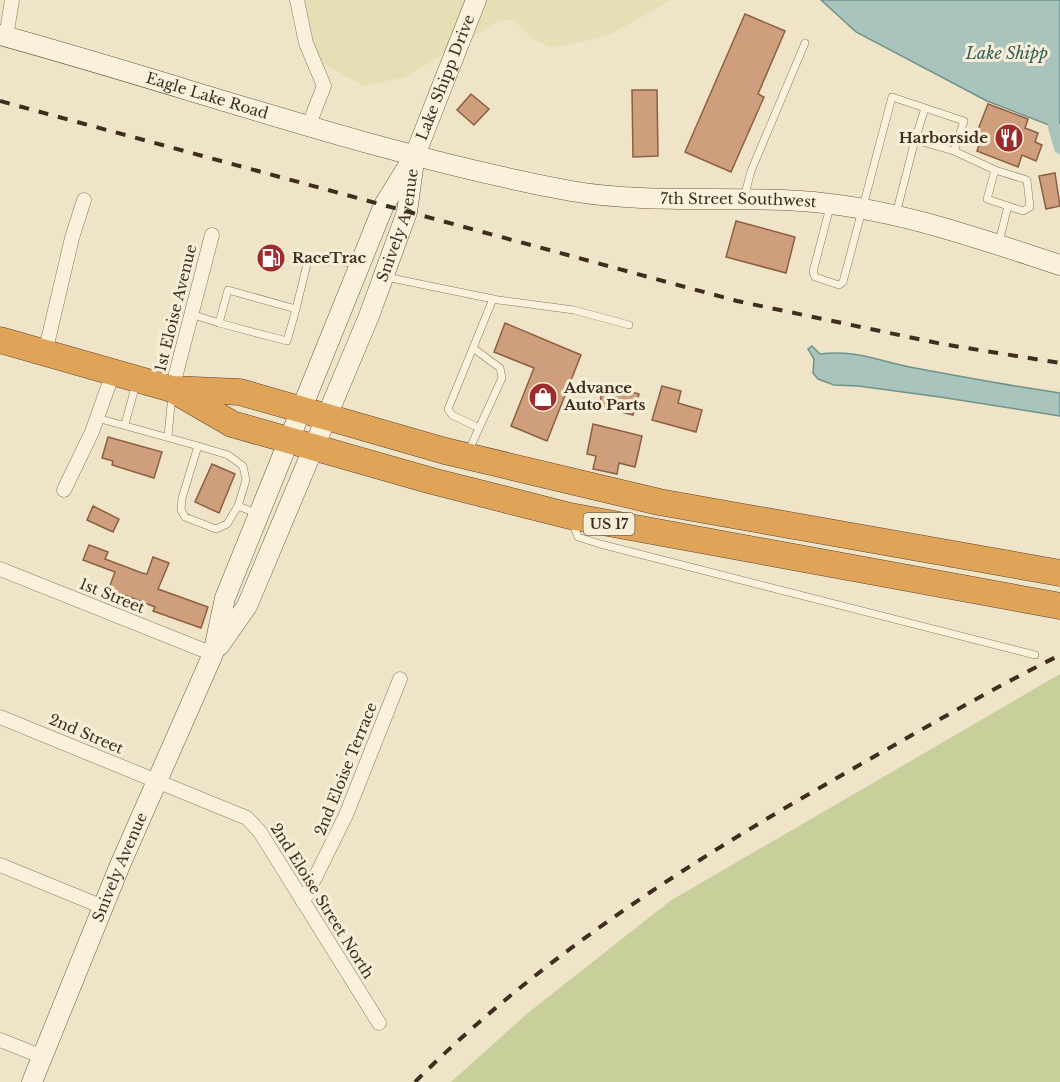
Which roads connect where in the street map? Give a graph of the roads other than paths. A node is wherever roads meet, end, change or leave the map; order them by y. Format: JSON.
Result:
{"nodes":[{"id":1,"x":12,"y":0,"type":"edge"},
{"id":2,"x":297,"y":0,"type":"edge"},
{"id":3,"x":476,"y":0,"type":"edge"},
{"id":4,"x":3,"y":36,"type":"edge"},
{"id":5,"x":805,"y":43,"type":"dead end"},
{"id":6,"x":925,"y":108,"type":"junction"},
{"id":7,"x":308,"y":127,"type":"junction"},
{"id":8,"x":915,"y":140,"type":"junction"},
{"id":9,"x":954,"y":151,"type":"junction"},
{"id":10,"x":414,"y":155,"type":"junction"},
{"id":11,"x":995,"y":170,"type":"junction"},
{"id":12,"x":84,"y":200,"type":"dead end"},
{"id":13,"x":743,"y":200,"type":"junction"},
{"id":14,"x":831,"y":204,"type":"junction"},
{"id":15,"x":1008,"y":206,"type":"junction"},
{"id":16,"x":862,"y":208,"type":"junction"},
{"id":17,"x":896,"y":214,"type":"junction"},
{"id":18,"x":212,"y":235,"type":"dead end"},
{"id":19,"x":998,"y":245,"type":"junction"},
{"id":20,"x":360,"y":264,"type":"junction"},
{"id":21,"x":1060,"y":265,"type":"edge"},
{"id":22,"x":384,"y":276,"type":"junction"},
{"id":23,"x":493,"y":299,"type":"junction"},
{"id":24,"x":296,"y":309,"type":"junction"},
{"id":25,"x":191,"y":314,"type":"junction"},
{"id":26,"x":219,"y":323,"type":"junction"},
{"id":27,"x":629,"y":325,"type":"dead end"},
{"id":28,"x":0,"y":340,"type":"edge"},
{"id":29,"x":473,"y":348,"type":"junction"},
{"id":30,"x":45,"y":353,"type":"junction"},
{"id":31,"x":125,"y":376,"type":"junction"},
{"id":32,"x":172,"y":389,"type":"junction"},
{"id":33,"x":300,"y":411,"type":"junction"},
{"id":34,"x":97,"y":418,"type":"junction"},
{"id":35,"x":327,"y":418,"type":"junction"},
{"id":36,"x":125,"y":424,"type":"junction"},
{"id":37,"x":479,"y":428,"type":"junction"},
{"id":38,"x":168,"y":436,"type":"junction"},
{"id":39,"x":287,"y":441,"type":"junction"},
{"id":40,"x":198,"y":446,"type":"junction"},
{"id":41,"x":314,"y":448,"type":"junction"},
{"id":42,"x":466,"y":457,"type":"junction"},
{"id":43,"x":64,"y":490,"type":"dead end"},
{"id":44,"x":238,"y":506,"type":"junction"},
{"id":45,"x":258,"y":514,"type":"junction"},
{"id":46,"x":570,"y":516,"type":"junction"},
{"id":47,"x":0,"y":569,"type":"edge"},
{"id":48,"x":1060,"y":573,"type":"edge"},
{"id":49,"x":1060,"y":606,"type":"edge"},
{"id":50,"x":213,"y":654,"type":"junction"},
{"id":51,"x":1035,"y":656,"type":"dead end"},
{"id":52,"x":400,"y":679,"type":"dead end"},
{"id":53,"x":0,"y":717,"type":"edge"},
{"id":54,"x":159,"y":783,"type":"junction"},
{"id":55,"x":0,"y":865,"type":"edge"},
{"id":56,"x":303,"y":902,"type":"junction"},
{"id":57,"x":103,"y":907,"type":"junction"},
{"id":58,"x":379,"y":1023,"type":"dead end"},
{"id":59,"x":0,"y":1040,"type":"edge"},
{"id":60,"x":43,"y":1057,"type":"junction"},
{"id":61,"x":32,"y":1082,"type":"edge"}],
"edges":[{"from":1,"to":4,"type":"street"},
{"from":2,"to":7,"type":"street"},
{"from":3,"to":10,"type":"street","name":"Lake Shipp Drive"},
{"from":4,"to":7,"type":"street","name":"Eagle Lake Road"},
{"from":5,"to":13,"type":"lane"},
{"from":6,"to":8,"type":"lane"},
{"from":6,"to":9,"type":"lane"},
{"from":6,"to":16,"type":"lane"},
{"from":7,"to":10,"type":"street","name":"Eagle Lake Road"},
{"from":8,"to":9,"type":"lane"},
{"from":8,"to":17,"type":"lane"},
{"from":9,"to":11,"type":"lane"},
{"from":10,"to":13,"type":"street","name":"7th Street Southwest"},
{"from":10,"to":20,"type":"street","name":"Snively Avenue"},
{"from":10,"to":22,"type":"street","name":"Snively Avenue"},
{"from":11,"to":15,"type":"lane"},
{"from":11,"to":15,"type":"lane"},
{"from":12,"to":30,"type":"street"},
{"from":13,"to":14,"type":"street","name":"7th Street Southwest"},
{"from":14,"to":16,"type":"street","name":"7th Street Southwest"},
{"from":14,"to":16,"type":"lane"},
{"from":15,"to":19,"type":"lane"},
{"from":16,"to":17,"type":"street","name":"7th Street Southwest"},
{"from":17,"to":19,"type":"street","name":"7th Street Southwest"},
{"from":18,"to":25,"type":"street","name":"1st Eloise Avenue"},
{"from":19,"to":21,"type":"street","name":"7th Street Southwest"},
{"from":20,"to":24,"type":"lane"},
{"from":20,"to":33,"type":"street","name":"Snively Avenue"},
{"from":22,"to":23,"type":"lane"},
{"from":22,"to":35,"type":"street","name":"Snively Avenue"},
{"from":23,"to":27,"type":"lane"},
{"from":23,"to":29,"type":"lane"},
{"from":24,"to":26,"type":"lane"},
{"from":24,"to":26,"type":"lane"},
{"from":25,"to":26,"type":"lane"},
{"from":25,"to":32,"type":"street","name":"1st Eloise Avenue"},
{"from":28,"to":30,"type":"highway","number":"US 17"},
{"from":29,"to":37,"type":"lane"},
{"from":29,"to":37,"type":"lane"},
{"from":30,"to":31,"type":"highway","number":"US 17"},
{"from":31,"to":32,"type":"highway","number":"US 17"},
{"from":31,"to":34,"type":"street"},
{"from":31,"to":36,"type":"lane"},
{"from":32,"to":33,"type":"highway","number":"US 17"},
{"from":32,"to":38,"type":"lane"},
{"from":32,"to":39,"type":"highway","number":"US 17"},
{"from":33,"to":35,"type":"highway","number":"US 17"},
{"from":33,"to":39,"type":"street","name":"Snively Avenue"},
{"from":34,"to":36,"type":"lane"},
{"from":34,"to":43,"type":"street"},
{"from":35,"to":41,"type":"street","name":"Snively Avenue"},
{"from":35,"to":42,"type":"highway","number":"US 17"},
{"from":36,"to":38,"type":"lane"},
{"from":37,"to":42,"type":"lane"},
{"from":38,"to":40,"type":"lane"},
{"from":39,"to":41,"type":"highway","number":"US 17"},
{"from":39,"to":45,"type":"street","name":"Snively Avenue"},
{"from":40,"to":44,"type":"lane"},
{"from":40,"to":44,"type":"lane"},
{"from":41,"to":46,"type":"highway","number":"US 17"},
{"from":41,"to":50,"type":"street","name":"Snively Avenue"},
{"from":42,"to":48,"type":"highway","number":"US 17"},
{"from":44,"to":45,"type":"lane"},
{"from":45,"to":50,"type":"street","name":"Snively Avenue"},
{"from":46,"to":49,"type":"highway","number":"US 17"},
{"from":46,"to":51,"type":"lane"},
{"from":47,"to":50,"type":"street","name":"1st Street"},
{"from":50,"to":54,"type":"street","name":"Snively Avenue"},
{"from":52,"to":56,"type":"street","name":"2nd Eloise Terrace"},
{"from":53,"to":54,"type":"street","name":"2nd Street"},
{"from":54,"to":56,"type":"street","name":"2nd Eloise Street North"},
{"from":54,"to":57,"type":"street","name":"Snively Avenue"},
{"from":55,"to":57,"type":"street"},
{"from":56,"to":58,"type":"street","name":"2nd Eloise Street North"},
{"from":57,"to":60,"type":"street","name":"Snively Avenue"},
{"from":59,"to":60,"type":"street"},
{"from":60,"to":61,"type":"street","name":"Snively Avenue"}]}
